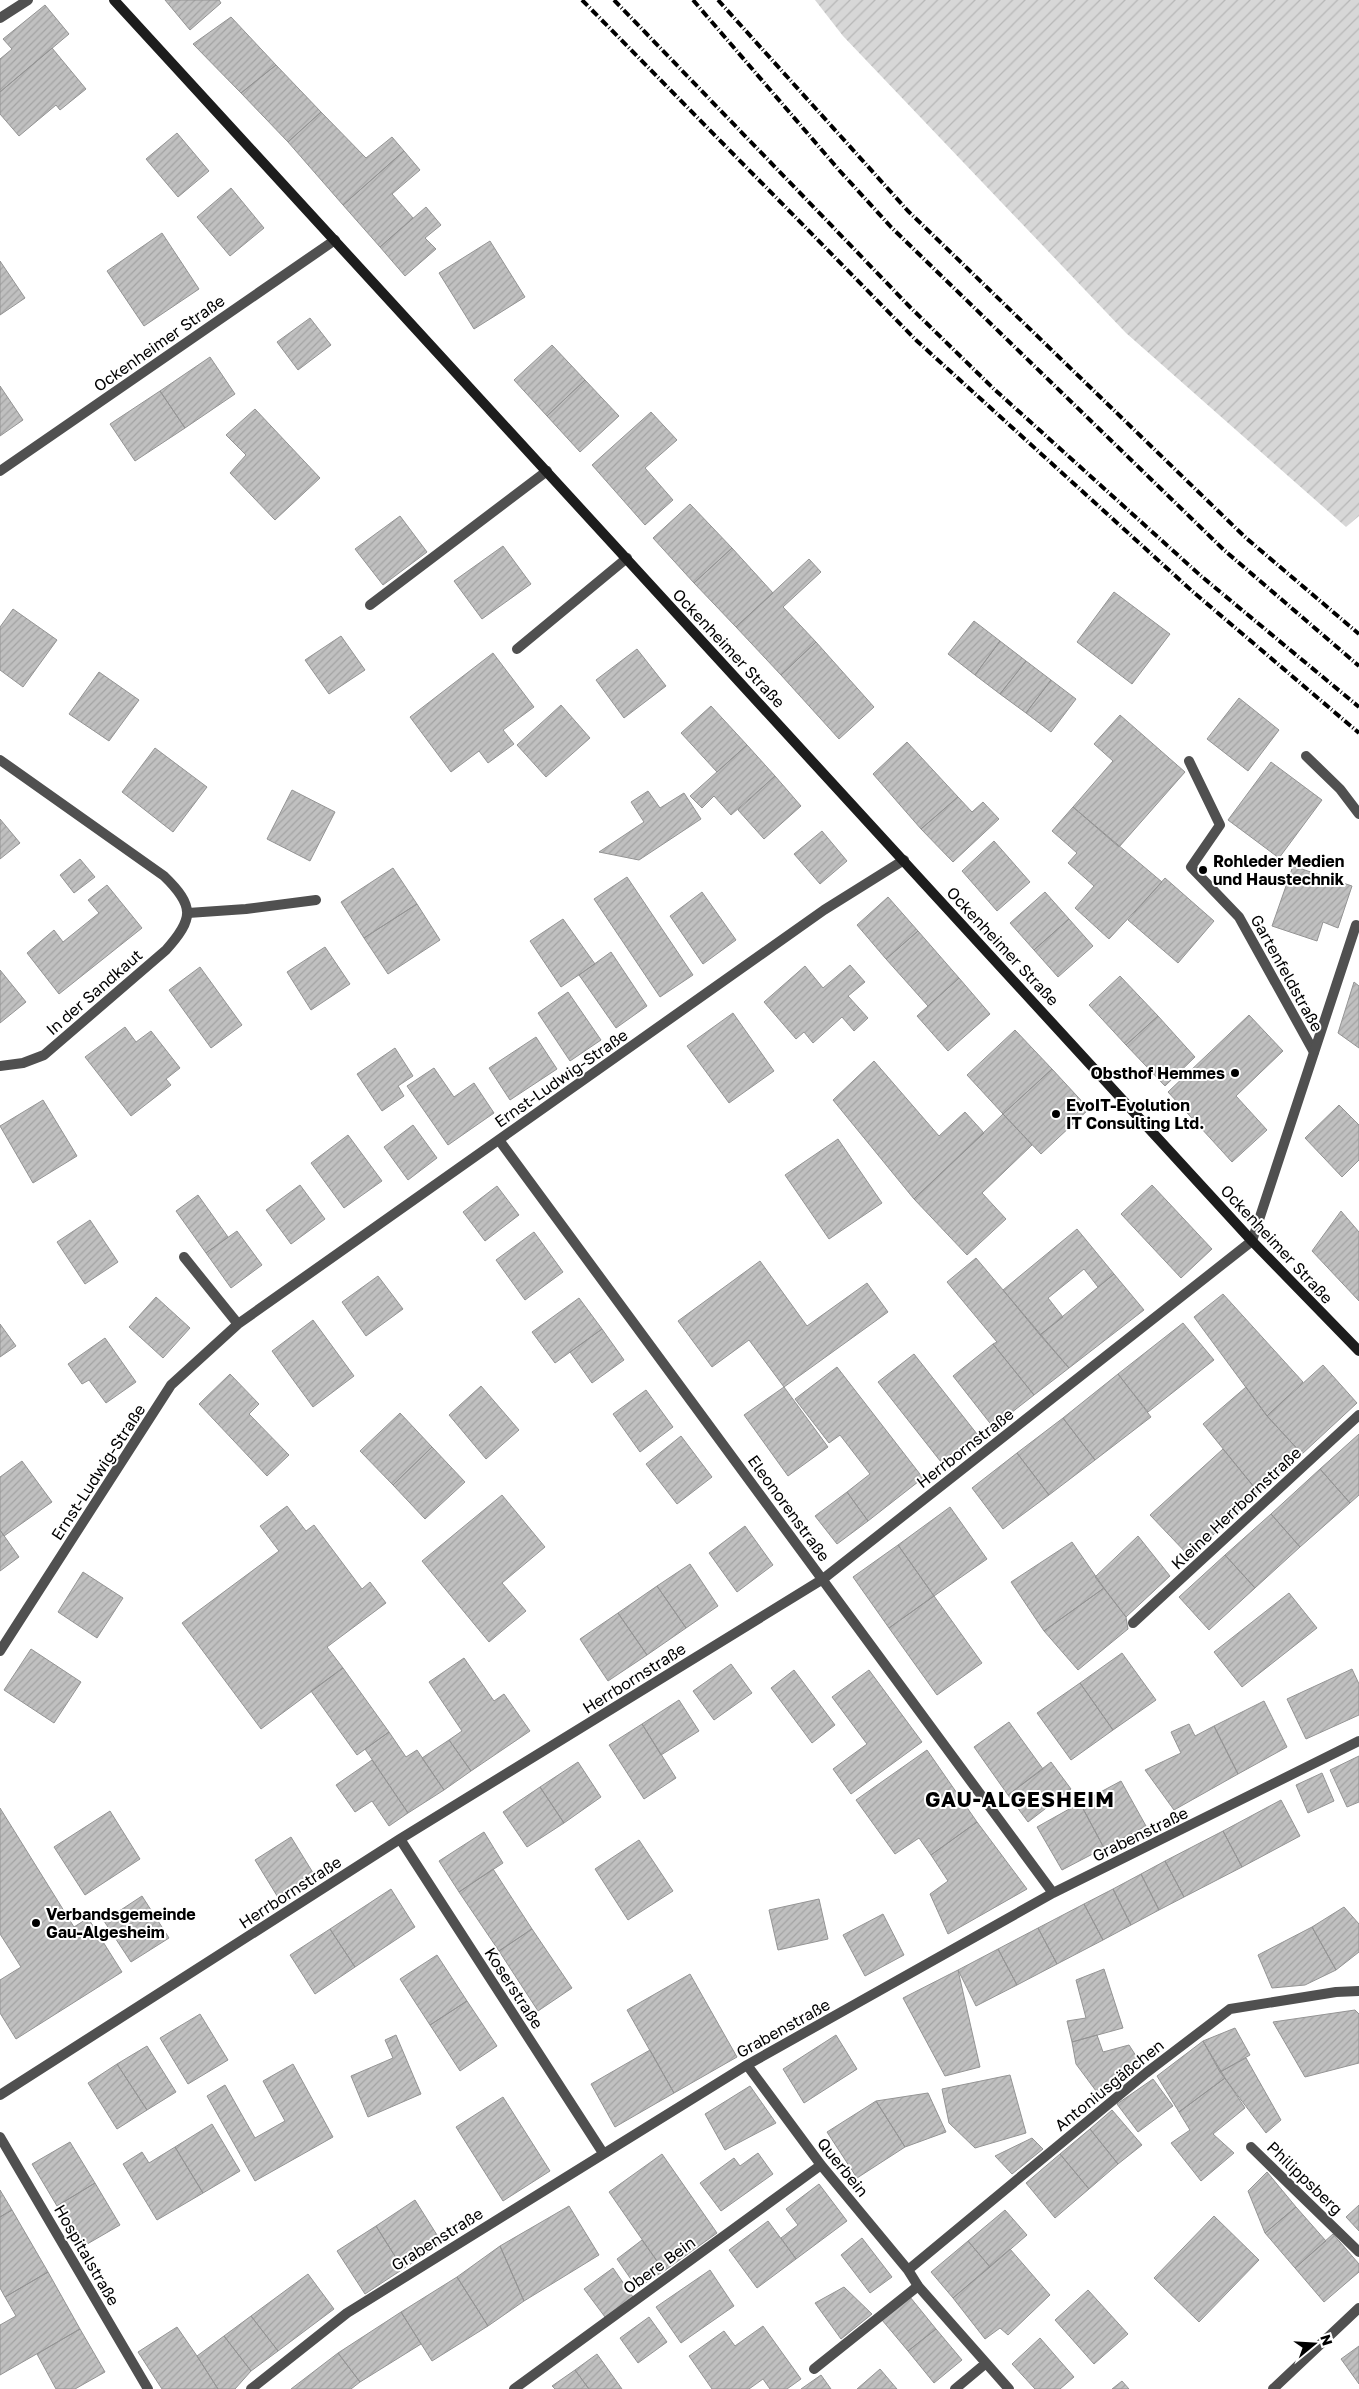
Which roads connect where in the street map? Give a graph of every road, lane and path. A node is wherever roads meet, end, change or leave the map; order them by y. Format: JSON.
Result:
{"nodes":[{"id":1,"x":28,"y":0,"type":"edge"},
{"id":2,"x":114,"y":0,"type":"edge"},
{"id":3,"x":0,"y":18,"type":"edge"},
{"id":4,"x":335,"y":240,"type":"junction"},
{"id":5,"x":547,"y":471,"type":"junction"},
{"id":6,"x":0,"y":472,"type":"edge"},
{"id":7,"x":627,"y":558,"type":"junction"},
{"id":8,"x":370,"y":605,"type":"dead end"},
{"id":9,"x":517,"y":649,"type":"dead end"},
{"id":10,"x":1306,"y":756,"type":"dead end"},
{"id":11,"x":0,"y":760,"type":"edge"},
{"id":12,"x":1189,"y":761,"type":"dead end"},
{"id":13,"x":1359,"y":814,"type":"edge"},
{"id":14,"x":904,"y":860,"type":"junction"},
{"id":15,"x":316,"y":900,"type":"dead end"},
{"id":16,"x":188,"y":913,"type":"junction"},
{"id":17,"x":1358,"y":921,"type":"edge"},
{"id":18,"x":1314,"y":1052,"type":"junction"},
{"id":19,"x":0,"y":1066,"type":"edge"},
{"id":20,"x":499,"y":1140,"type":"junction"},
{"id":21,"x":1252,"y":1241,"type":"junction"},
{"id":22,"x":184,"y":1257,"type":"dead end"},
{"id":23,"x":238,"y":1324,"type":"junction"},
{"id":24,"x":1359,"y":1351,"type":"edge"},
{"id":25,"x":1359,"y":1414,"type":"edge"},
{"id":26,"x":823,"y":1579,"type":"junction"},
{"id":27,"x":1133,"y":1623,"type":"dead end"},
{"id":28,"x":0,"y":1650,"type":"edge"},
{"id":29,"x":1359,"y":1741,"type":"edge"},
{"id":30,"x":400,"y":1839,"type":"junction"},
{"id":31,"x":1053,"y":1893,"type":"junction"},
{"id":32,"x":1359,"y":1991,"type":"edge"},
{"id":33,"x":747,"y":2065,"type":"junction"},
{"id":34,"x":0,"y":2095,"type":"edge"},
{"id":35,"x":0,"y":2137,"type":"edge"},
{"id":36,"x":1251,"y":2147,"type":"dead end"},
{"id":37,"x":603,"y":2153,"type":"junction"},
{"id":38,"x":821,"y":2165,"type":"junction"},
{"id":39,"x":1359,"y":2252,"type":"edge"},
{"id":40,"x":908,"y":2270,"type":"junction"},
{"id":41,"x":918,"y":2286,"type":"junction"},
{"id":42,"x":1359,"y":2308,"type":"edge"},
{"id":43,"x":984,"y":2364,"type":"junction"},
{"id":44,"x":814,"y":2370,"type":"dead end"},
{"id":45,"x":148,"y":2389,"type":"edge"},
{"id":46,"x":251,"y":2389,"type":"edge"},
{"id":47,"x":514,"y":2389,"type":"edge"},
{"id":48,"x":955,"y":2389,"type":"edge"},
{"id":49,"x":1009,"y":2389,"type":"edge"},
{"id":50,"x":1273,"y":2389,"type":"edge"}],
"edges":[{"from":1,"to":3,"type":"street"},
{"from":2,"to":4,"type":"main road","name":"Ockenheimer Straße"},
{"from":4,"to":5,"type":"main road","name":"Ockenheimer Straße"},
{"from":4,"to":6,"type":"street","name":"Ockenheimer Straße"},
{"from":5,"to":7,"type":"main road","name":"Ockenheimer Straße"},
{"from":5,"to":8,"type":"street"},
{"from":7,"to":9,"type":"street"},
{"from":7,"to":14,"type":"main road","name":"Ockenheimer Straße"},
{"from":10,"to":13,"type":"street"},
{"from":11,"to":16,"type":"street"},
{"from":12,"to":18,"type":"street","name":"Gartenfeldstraße"},
{"from":14,"to":20,"type":"street","name":"Ernst-Ludwig-Straße"},
{"from":14,"to":21,"type":"main road","name":"Ockenheimer Straße"},
{"from":15,"to":16,"type":"street"},
{"from":16,"to":19,"type":"street","name":"In der Sandkaut"},
{"from":17,"to":18,"type":"street","name":"Gartenfeldstraße"},
{"from":18,"to":21,"type":"street","name":"Gartenfeldstraße"},
{"from":20,"to":23,"type":"street","name":"Ernst-Ludwig-Straße"},
{"from":20,"to":26,"type":"street","name":"Eleonorenstraße"},
{"from":21,"to":24,"type":"main road","name":"Ockenheimer Straße"},
{"from":21,"to":26,"type":"street","name":"Herrbornstraße"},
{"from":22,"to":23,"type":"street"},
{"from":23,"to":28,"type":"street","name":"Ernst-Ludwig-Straße"},
{"from":25,"to":27,"type":"street","name":"Kleine Herrbornstraße"},
{"from":26,"to":30,"type":"street","name":"Herrbornstraße"},
{"from":26,"to":31,"type":"street","name":"Eleonorenstraße"},
{"from":29,"to":31,"type":"street","name":"Grabenstraße"},
{"from":30,"to":34,"type":"street","name":"Herrbornstraße"},
{"from":30,"to":37,"type":"street","name":"Koserstraße"},
{"from":31,"to":33,"type":"street","name":"Grabenstraße"},
{"from":32,"to":40,"type":"street","name":"Antoniusgäßchen"},
{"from":33,"to":37,"type":"street","name":"Grabenstraße"},
{"from":33,"to":38,"type":"street","name":"Querbein"},
{"from":35,"to":45,"type":"street","name":"Hospitalstraße"},
{"from":36,"to":39,"type":"street","name":"Philippsberg"},
{"from":37,"to":46,"type":"street","name":"Grabenstraße"},
{"from":38,"to":40,"type":"street","name":"Querbein"},
{"from":38,"to":47,"type":"street","name":"Obere Bein"},
{"from":40,"to":41,"type":"street","name":"Querbein"},
{"from":41,"to":43,"type":"street","name":"Querbein"},
{"from":41,"to":44,"type":"street"},
{"from":42,"to":50,"type":"street"},
{"from":43,"to":48,"type":"street"},
{"from":43,"to":49,"type":"street","name":"Querbein"}]}
